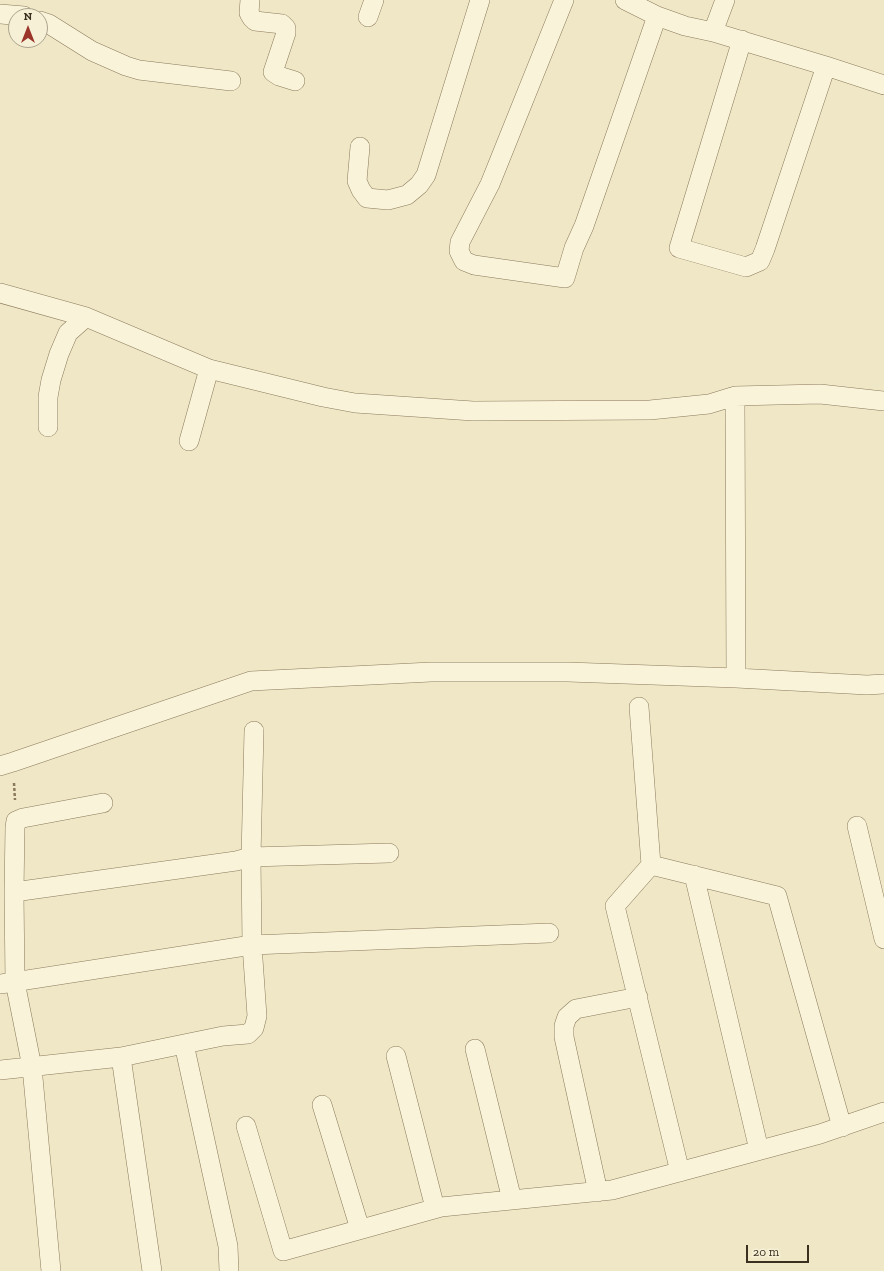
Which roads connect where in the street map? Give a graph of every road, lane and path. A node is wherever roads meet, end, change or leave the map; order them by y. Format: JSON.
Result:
{"nodes":[{"id":1,"x":250,"y":0,"type":"edge"},
{"id":2,"x":480,"y":0,"type":"edge"},
{"id":3,"x":564,"y":0,"type":"edge"},
{"id":4,"x":625,"y":0,"type":"edge"},
{"id":5,"x":725,"y":0,"type":"edge"},
{"id":6,"x":657,"y":16,"type":"junction"},
{"id":7,"x":48,"y":23,"type":"edge"},
{"id":8,"x":713,"y":32,"type":"junction"},
{"id":9,"x":742,"y":40,"type":"junction"},
{"id":10,"x":826,"y":66,"type":"junction"},
{"id":11,"x":231,"y":81,"type":"dead end"},
{"id":12,"x":295,"y":81,"type":"dead end"},
{"id":13,"x":884,"y":85,"type":"edge"},
{"id":14,"x":360,"y":147,"type":"dead end"},
{"id":15,"x":0,"y":293,"type":"edge"},
{"id":16,"x":86,"y":317,"type":"junction"},
{"id":17,"x":209,"y":369,"type":"junction"},
{"id":18,"x":735,"y":396,"type":"junction"},
{"id":19,"x":884,"y":401,"type":"edge"},
{"id":20,"x":48,"y":427,"type":"dead end"},
{"id":21,"x":189,"y":441,"type":"dead end"},
{"id":22,"x":736,"y":678,"type":"junction"},
{"id":23,"x":884,"y":684,"type":"edge"},
{"id":24,"x":639,"y":707,"type":"dead end"},
{"id":25,"x":254,"y":731,"type":"dead end"},
{"id":26,"x":7,"y":764,"type":"edge"},
{"id":27,"x":103,"y":803,"type":"dead end"},
{"id":28,"x":16,"y":821,"type":"junction"},
{"id":29,"x":857,"y":826,"type":"dead end"},
{"id":30,"x":389,"y":853,"type":"dead end"},
{"id":31,"x":251,"y":857,"type":"junction"},
{"id":32,"x":651,"y":865,"type":"junction"},
{"id":33,"x":694,"y":875,"type":"junction"},
{"id":34,"x":14,"y":892,"type":"junction"},
{"id":35,"x":549,"y":934,"type":"dead end"},
{"id":36,"x":884,"y":939,"type":"edge"},
{"id":37,"x":252,"y":945,"type":"junction"},
{"id":38,"x":7,"y":983,"type":"edge"},
{"id":39,"x":638,"y":998,"type":"junction"},
{"id":40,"x":184,"y":1044,"type":"junction"},
{"id":41,"x":475,"y":1049,"type":"dead end"},
{"id":42,"x":396,"y":1056,"type":"dead end"},
{"id":43,"x":121,"y":1057,"type":"junction"},
{"id":44,"x":32,"y":1067,"type":"junction"},
{"id":45,"x":0,"y":1070,"type":"edge"},
{"id":46,"x":322,"y":1105,"type":"dead end"},
{"id":47,"x":884,"y":1112,"type":"edge"},
{"id":48,"x":246,"y":1126,"type":"dead end"},
{"id":49,"x":842,"y":1127,"type":"junction"},
{"id":50,"x":759,"y":1150,"type":"junction"},
{"id":51,"x":680,"y":1172,"type":"junction"},
{"id":52,"x":598,"y":1192,"type":"junction"},
{"id":53,"x":512,"y":1200,"type":"junction"},
{"id":54,"x":435,"y":1208,"type":"junction"},
{"id":55,"x":360,"y":1229,"type":"junction"},
{"id":56,"x":50,"y":1271,"type":"edge"},
{"id":57,"x":152,"y":1271,"type":"edge"},
{"id":58,"x":229,"y":1271,"type":"edge"}],
"edges":[{"from":1,"to":12,"type":"street"},
{"from":2,"to":14,"type":"street"},
{"from":3,"to":6,"type":"street"},
{"from":4,"to":6,"type":"street"},
{"from":5,"to":8,"type":"street"},
{"from":6,"to":8,"type":"street"},
{"from":7,"to":11,"type":"street"},
{"from":8,"to":9,"type":"street"},
{"from":9,"to":10,"type":"street"},
{"from":9,"to":10,"type":"street"},
{"from":10,"to":13,"type":"street"},
{"from":15,"to":16,"type":"street"},
{"from":16,"to":17,"type":"street"},
{"from":16,"to":20,"type":"street"},
{"from":17,"to":18,"type":"street"},
{"from":17,"to":21,"type":"street"},
{"from":18,"to":19,"type":"street"},
{"from":18,"to":22,"type":"street"},
{"from":22,"to":23,"type":"street"},
{"from":22,"to":26,"type":"street"},
{"from":24,"to":32,"type":"street"},
{"from":25,"to":31,"type":"street"},
{"from":26,"to":28,"type":"path"},
{"from":27,"to":28,"type":"street"},
{"from":28,"to":34,"type":"street"},
{"from":29,"to":36,"type":"street"},
{"from":30,"to":31,"type":"street"},
{"from":31,"to":34,"type":"street"},
{"from":31,"to":37,"type":"street"},
{"from":32,"to":33,"type":"street"},
{"from":32,"to":39,"type":"street"},
{"from":33,"to":49,"type":"street"},
{"from":33,"to":50,"type":"street"},
{"from":34,"to":38,"type":"street"},
{"from":35,"to":37,"type":"street"},
{"from":37,"to":38,"type":"street"},
{"from":37,"to":40,"type":"street"},
{"from":38,"to":44,"type":"street"},
{"from":39,"to":51,"type":"street"},
{"from":39,"to":52,"type":"street"},
{"from":40,"to":43,"type":"street"},
{"from":40,"to":58,"type":"street"},
{"from":41,"to":53,"type":"street"},
{"from":42,"to":54,"type":"street"},
{"from":43,"to":44,"type":"street"},
{"from":43,"to":57,"type":"street"},
{"from":44,"to":45,"type":"street"},
{"from":44,"to":56,"type":"street"},
{"from":46,"to":55,"type":"street"},
{"from":47,"to":49,"type":"street"},
{"from":48,"to":55,"type":"street"},
{"from":49,"to":50,"type":"street"},
{"from":50,"to":51,"type":"street"},
{"from":51,"to":52,"type":"street"},
{"from":52,"to":53,"type":"street"},
{"from":53,"to":54,"type":"street"},
{"from":54,"to":55,"type":"street"}]}
